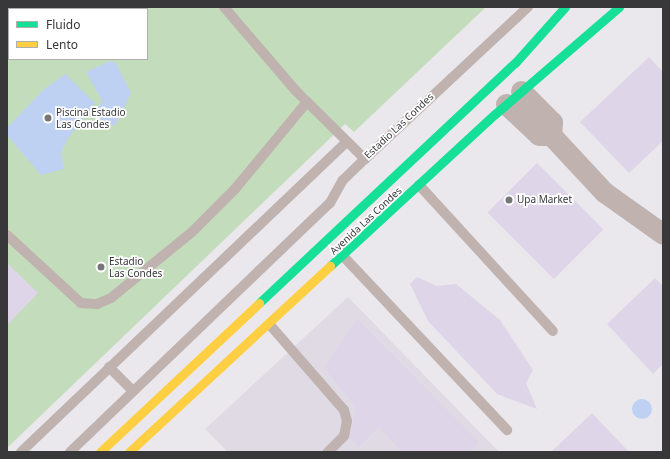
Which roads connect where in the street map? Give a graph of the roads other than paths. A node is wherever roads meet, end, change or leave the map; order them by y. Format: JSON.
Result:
{"nodes":[{"id":1,"x":224,"y":7,"type":"edge"},
{"id":2,"x":528,"y":7,"type":"edge"},
{"id":3,"x":565,"y":7,"type":"edge"},
{"id":4,"x":618,"y":7,"type":"edge"},
{"id":5,"x":513,"y":98,"type":"junction"},
{"id":6,"x":307,"y":102,"type":"junction"},
{"id":7,"x":347,"y":142,"type":"junction"},
{"id":8,"x":364,"y":159,"type":"junction"},
{"id":9,"x":419,"y":185,"type":"junction"},
{"id":10,"x":663,"y":234,"type":"edge"},
{"id":11,"x":7,"y":235,"type":"edge"},
{"id":12,"x":344,"y":257,"type":"junction"},
{"id":13,"x":270,"y":325,"type":"junction"},
{"id":14,"x":553,"y":331,"type":"dead end"},
{"id":15,"x":109,"y":366,"type":"junction"},
{"id":16,"x":133,"y":391,"type":"junction"},
{"id":17,"x":507,"y":430,"type":"dead end"},
{"id":18,"x":21,"y":452,"type":"edge"},
{"id":19,"x":70,"y":452,"type":"edge"},
{"id":20,"x":100,"y":452,"type":"edge"},
{"id":21,"x":129,"y":452,"type":"edge"},
{"id":22,"x":328,"y":452,"type":"edge"}],
"edges":[{"from":1,"to":6,"type":"lane"},
{"from":2,"to":8,"type":"lane","name":"Estadio Las Condes"},
{"from":3,"to":20,"type":"main road","name":"Avenida Las Condes"},
{"from":4,"to":5,"type":"main road","name":"Avenida Las Condes"},
{"from":5,"to":9,"type":"main road","name":"Avenida Las Condes"},
{"from":5,"to":10,"type":"street"},
{"from":6,"to":7,"type":"lane"},
{"from":6,"to":11,"type":"lane"},
{"from":7,"to":8,"type":"lane"},
{"from":7,"to":15,"type":"lane"},
{"from":8,"to":16,"type":"lane","name":"Estadio Las Condes"},
{"from":9,"to":12,"type":"main road","name":"Avenida Las Condes"},
{"from":9,"to":14,"type":"lane"},
{"from":12,"to":13,"type":"main road","name":"Avenida Las Condes"},
{"from":12,"to":17,"type":"lane"},
{"from":13,"to":21,"type":"main road","name":"Avenida Las Condes"},
{"from":13,"to":22,"type":"lane"},
{"from":15,"to":16,"type":"lane"},
{"from":15,"to":18,"type":"lane"},
{"from":16,"to":19,"type":"lane","name":"Estadio Las Condes"}]}
